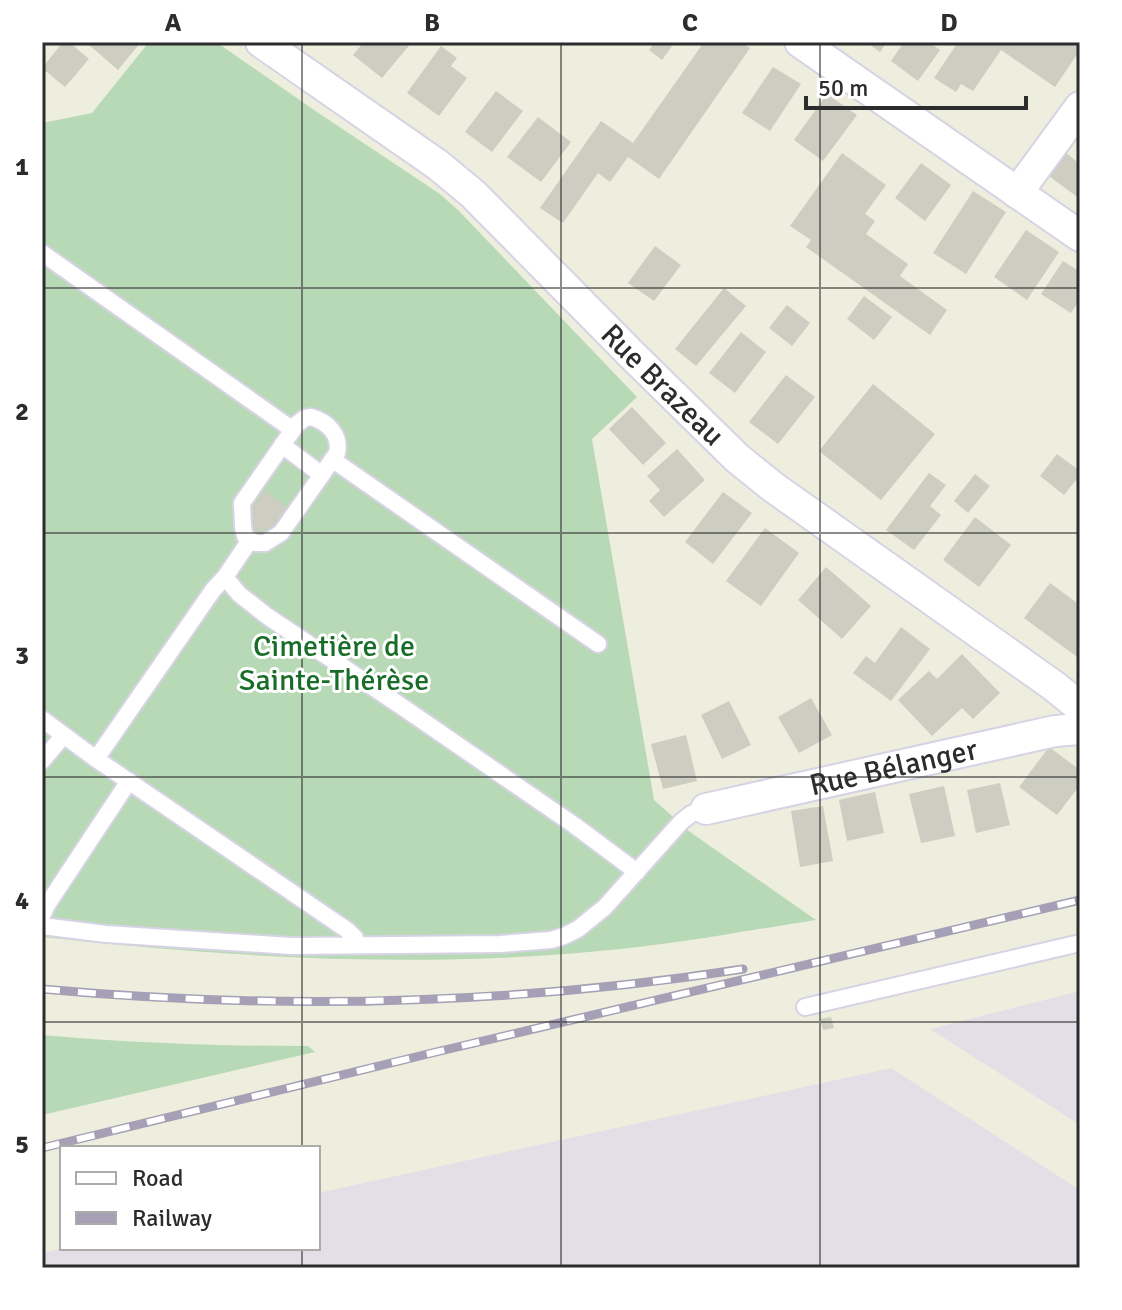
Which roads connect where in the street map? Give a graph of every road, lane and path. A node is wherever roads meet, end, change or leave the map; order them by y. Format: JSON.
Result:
{"nodes":[{"id":1,"x":261,"y":42,"type":"edge"},
{"id":2,"x":800,"y":42,"type":"edge"},
{"id":3,"x":1080,"y":107,"type":"edge"},
{"id":4,"x":1017,"y":193,"type":"junction"},
{"id":5,"x":1080,"y":236,"type":"edge"},
{"id":6,"x":42,"y":253,"type":"edge"},
{"id":7,"x":293,"y":430,"type":"junction"},
{"id":8,"x":282,"y":445,"type":"junction"},
{"id":9,"x":333,"y":460,"type":"junction"},
{"id":10,"x":322,"y":475,"type":"junction"},
{"id":11,"x":250,"y":540,"type":"junction"},
{"id":12,"x":225,"y":577,"type":"junction"},
{"id":13,"x":598,"y":644,"type":"dead end"},
{"id":14,"x":1080,"y":707,"type":"edge"},
{"id":15,"x":42,"y":719,"type":"edge"},
{"id":16,"x":1080,"y":729,"type":"edge"},
{"id":17,"x":64,"y":735,"type":"junction"},
{"id":18,"x":96,"y":759,"type":"junction"},
{"id":19,"x":42,"y":761,"type":"edge"},
{"id":20,"x":129,"y":781,"type":"junction"},
{"id":21,"x":706,"y":809,"type":"joint"},
{"id":22,"x":637,"y":872,"type":"junction"},
{"id":23,"x":42,"y":916,"type":"edge"},
{"id":24,"x":42,"y":926,"type":"edge"},
{"id":25,"x":1080,"y":943,"type":"edge"},
{"id":26,"x":357,"y":945,"type":"junction"},
{"id":27,"x":805,"y":1007,"type":"dead end"}],
"edges":[{"from":1,"to":14,"type":"street","name":"Rue Brazeau"},
{"from":2,"to":4,"type":"street"},
{"from":3,"to":4,"type":"street"},
{"from":4,"to":5,"type":"street"},
{"from":6,"to":7,"type":"lane"},
{"from":7,"to":8,"type":"lane"},
{"from":7,"to":9,"type":"lane"},
{"from":8,"to":10,"type":"lane"},
{"from":8,"to":11,"type":"lane"},
{"from":9,"to":10,"type":"lane"},
{"from":9,"to":13,"type":"lane"},
{"from":10,"to":11,"type":"lane"},
{"from":11,"to":12,"type":"lane"},
{"from":12,"to":18,"type":"lane"},
{"from":12,"to":22,"type":"lane"},
{"from":15,"to":17,"type":"lane"},
{"from":16,"to":21,"type":"street","name":"Rue Bélanger"},
{"from":17,"to":18,"type":"lane"},
{"from":17,"to":19,"type":"lane"},
{"from":18,"to":20,"type":"lane"},
{"from":20,"to":23,"type":"lane"},
{"from":20,"to":26,"type":"lane"},
{"from":21,"to":22,"type":"lane"},
{"from":22,"to":26,"type":"lane"},
{"from":24,"to":26,"type":"lane"},
{"from":25,"to":27,"type":"lane"}]}
